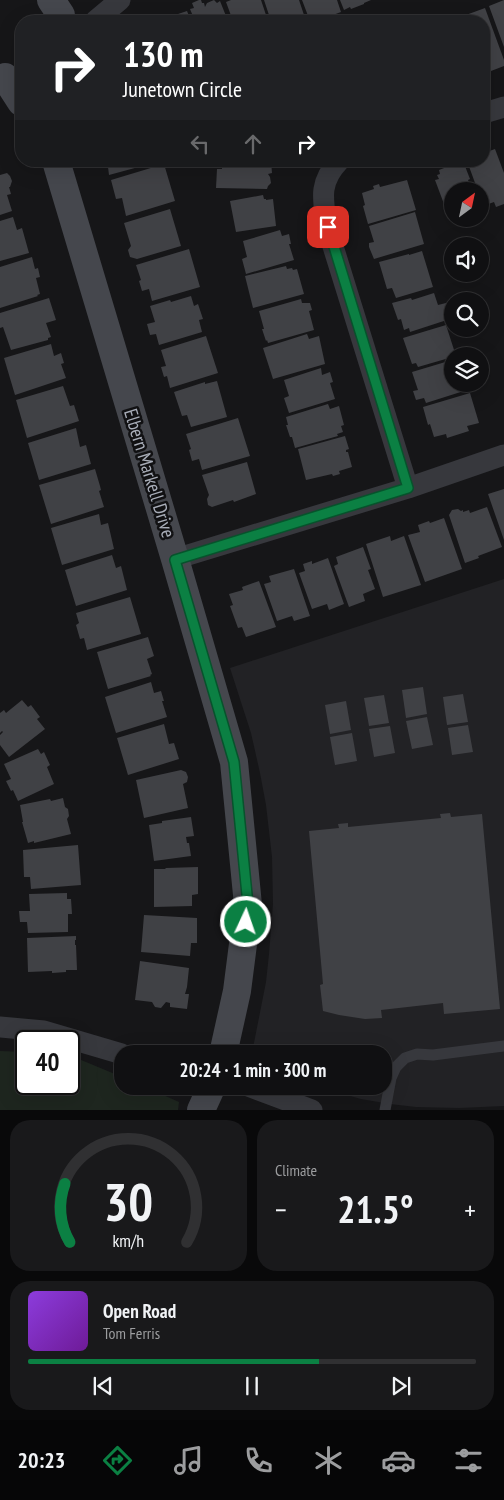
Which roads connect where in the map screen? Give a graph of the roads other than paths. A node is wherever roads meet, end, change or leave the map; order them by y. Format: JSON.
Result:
{"nodes":[{"id":1,"x":120,"y":0,"type":"edge"},
{"id":2,"x":102,"y":15,"type":"edge"},
{"id":3,"x":9,"y":76,"type":"edge"},
{"id":4,"x":15,"y":89,"type":"edge"},
{"id":5,"x":504,"y":107,"type":"edge"},
{"id":6,"x":490,"y":111,"type":"edge"},
{"id":7,"x":58,"y":167,"type":"edge"},
{"id":8,"x":334,"y":167,"type":"edge"},
{"id":9,"x":504,"y":455,"type":"edge"},
{"id":10,"x":408,"y":488,"type":"junction"},
{"id":11,"x":175,"y":560,"type":"junction"},
{"id":12,"x":0,"y":1027,"type":"edge"},
{"id":13,"x":225,"y":1045,"type":"edge"},
{"id":14,"x":504,"y":1046,"type":"edge"},
{"id":15,"x":114,"y":1052,"type":"edge"},
{"id":16,"x":208,"y":1095,"type":"edge"},
{"id":17,"x":272,"y":1095,"type":"edge"},
{"id":18,"x":201,"y":1110,"type":"edge"},
{"id":19,"x":312,"y":1110,"type":"edge"},
{"id":20,"x":385,"y":1110,"type":"edge"}],
"edges":[{"from":1,"to":2,"type":"street"},
{"from":3,"to":4,"type":"street"},
{"from":5,"to":6,"type":"street"},
{"from":7,"to":11,"type":"street","name":"Elbern Markell Drive"},
{"from":8,"to":10,"type":"street"},
{"from":9,"to":10,"type":"street"},
{"from":10,"to":11,"type":"street"},
{"from":11,"to":13,"type":"street","name":"Elbern Markell Drive"},
{"from":12,"to":15,"type":"street"},
{"from":14,"to":20,"type":"lane"},
{"from":16,"to":18,"type":"street"},
{"from":17,"to":19,"type":"street"}]}
